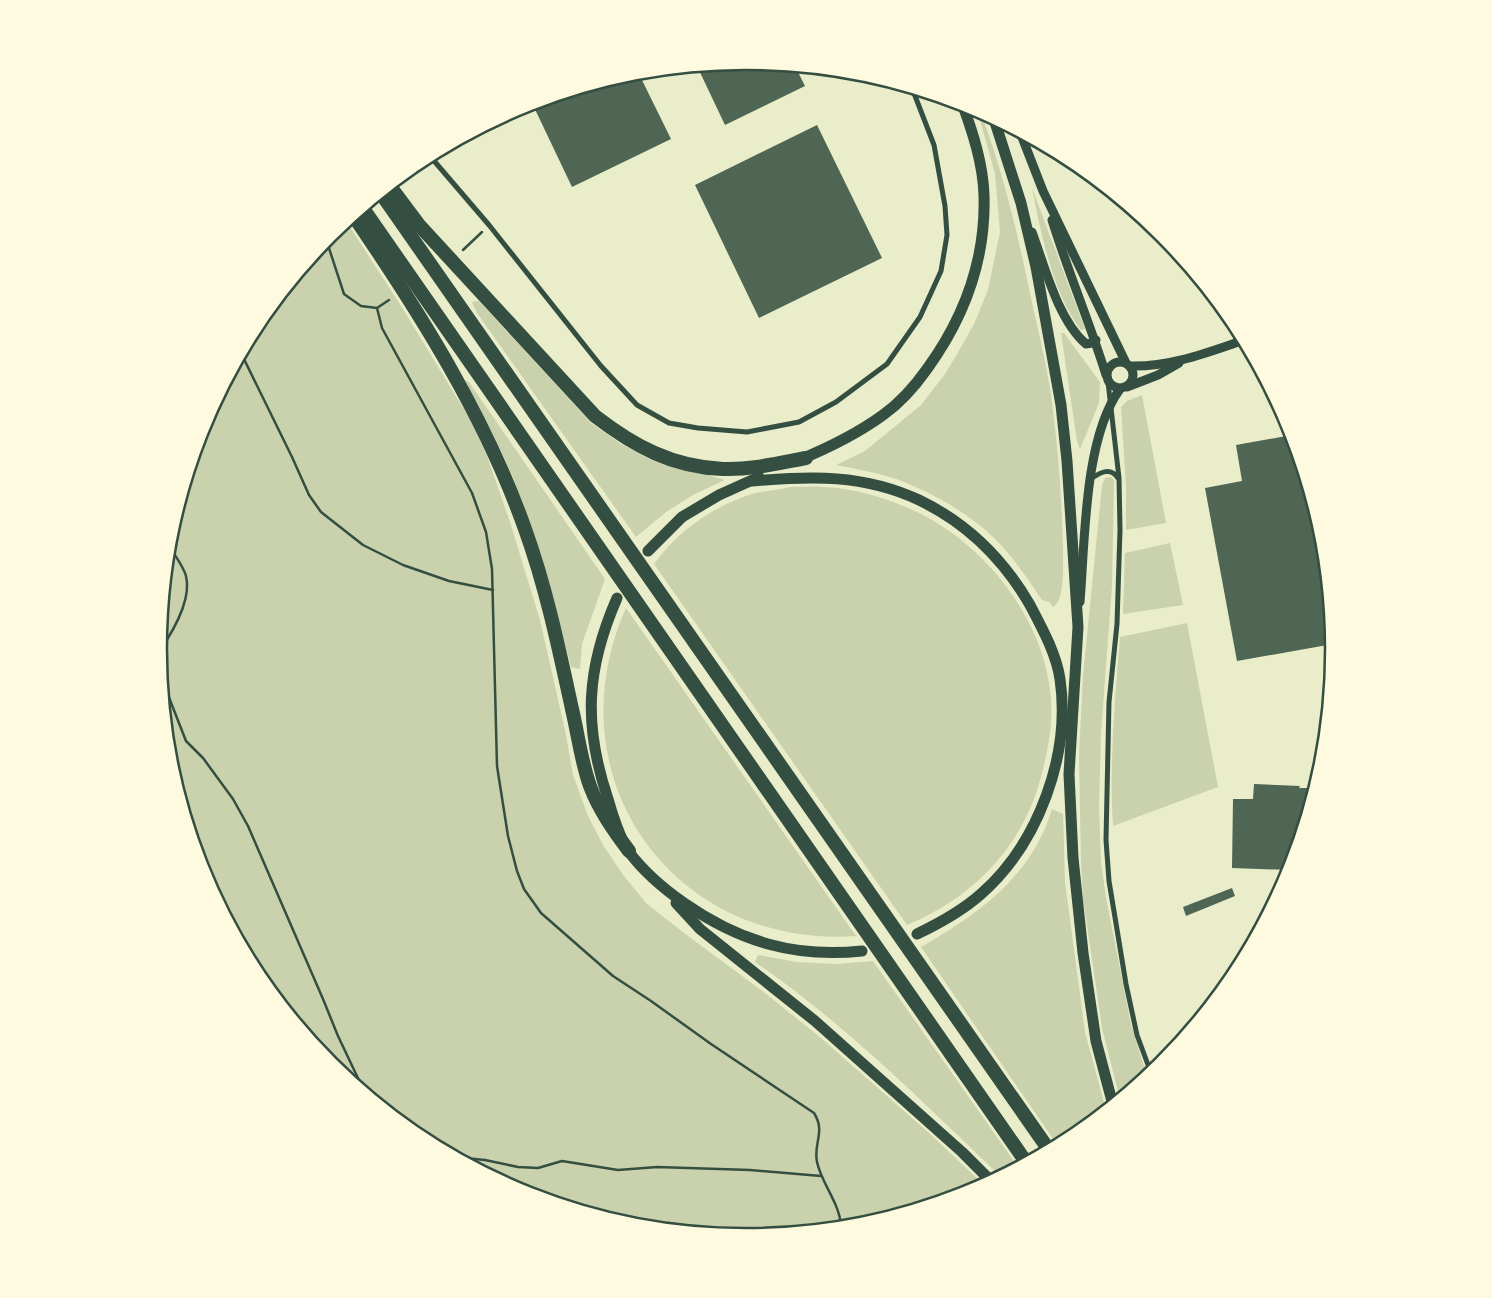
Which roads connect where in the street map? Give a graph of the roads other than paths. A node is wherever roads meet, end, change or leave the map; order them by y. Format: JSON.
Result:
{"nodes":[{"id":1,"x":915,"y":96,"type":"edge"},
{"id":2,"x":965,"y":113,"type":"edge"},
{"id":3,"x":997,"y":128,"type":"edge"},
{"id":4,"x":1024,"y":141,"type":"edge"},
{"id":5,"x":435,"y":162,"type":"edge"},
{"id":6,"x":393,"y":191,"type":"edge"},
{"id":7,"x":1043,"y":191,"type":"junction"},
{"id":8,"x":384,"y":198,"type":"edge"},
{"id":9,"x":1021,"y":203,"type":"junction"},
{"id":10,"x":366,"y":213,"type":"edge"},
{"id":11,"x":357,"y":221,"type":"edge"},
{"id":12,"x":1096,"y":340,"type":"junction"},
{"id":13,"x":1236,"y":343,"type":"edge"},
{"id":14,"x":1086,"y":344,"type":"junction"},
{"id":15,"x":1099,"y":353,"type":"junction"},
{"id":16,"x":1186,"y":360,"type":"junction"},
{"id":17,"x":1125,"y":364,"type":"junction"},
{"id":18,"x":1107,"y":379,"type":"junction"},
{"id":19,"x":1123,"y":388,"type":"junction"},
{"id":20,"x":1111,"y":400,"type":"junction"},
{"id":21,"x":806,"y":458,"type":"junction"},
{"id":22,"x":1119,"y":478,"type":"junction"},
{"id":23,"x":1090,"y":479,"type":"junction"},
{"id":24,"x":752,"y":480,"type":"junction"},
{"id":25,"x":648,"y":551,"type":"dead end"},
{"id":26,"x":617,"y":598,"type":"dead end"},
{"id":27,"x":1078,"y":627,"type":"junction"},
{"id":28,"x":1077,"y":656,"type":"junction"},
{"id":29,"x":1062,"y":704,"type":"junction"},
{"id":30,"x":1062,"y":733,"type":"junction"},
{"id":31,"x":1069,"y":774,"type":"junction"},
{"id":32,"x":629,"y":851,"type":"junction"},
{"id":33,"x":658,"y":883,"type":"junction"},
{"id":34,"x":917,"y":934,"type":"dead end"},
{"id":35,"x":862,"y":950,"type":"dead end"},
{"id":36,"x":1148,"y":1065,"type":"edge"},
{"id":37,"x":1110,"y":1098,"type":"edge"},
{"id":38,"x":1045,"y":1144,"type":"edge"},
{"id":39,"x":1022,"y":1157,"type":"edge"},
{"id":40,"x":986,"y":1176,"type":"edge"}],
"edges":[{"from":1,"to":5,"type":"street"},
{"from":2,"to":21,"type":"main road"},
{"from":3,"to":9,"type":"main road"},
{"from":4,"to":7,"type":"street"},
{"from":6,"to":21,"type":"highway"},
{"from":7,"to":12,"type":"street"},
{"from":7,"to":17,"type":"street"},
{"from":8,"to":38,"type":"highway"},
{"from":9,"to":14,"type":"street"},
{"from":9,"to":27,"type":"main road"},
{"from":10,"to":39,"type":"highway"},
{"from":11,"to":32,"type":"highway"},
{"from":12,"to":14,"type":"street"},
{"from":12,"to":15,"type":"street"},
{"from":13,"to":16,"type":"street"},
{"from":14,"to":15,"type":"street"},
{"from":15,"to":17,"type":"street"},
{"from":15,"to":18,"type":"street"},
{"from":16,"to":17,"type":"street"},
{"from":16,"to":19,"type":"street"},
{"from":17,"to":18,"type":"street"},
{"from":17,"to":19,"type":"street"},
{"from":18,"to":19,"type":"street"},
{"from":18,"to":20,"type":"street"},
{"from":19,"to":20,"type":"street"},
{"from":20,"to":22,"type":"street"},
{"from":20,"to":23,"type":"street"},
{"from":21,"to":24,"type":"main road"},
{"from":22,"to":23,"type":"street"},
{"from":22,"to":36,"type":"street"},
{"from":23,"to":27,"type":"street"},
{"from":24,"to":25,"type":"main road"},
{"from":24,"to":29,"type":"main road"},
{"from":26,"to":32,"type":"main road"},
{"from":27,"to":28,"type":"main road"},
{"from":28,"to":29,"type":"main road"},
{"from":28,"to":31,"type":"main road"},
{"from":29,"to":30,"type":"main road"},
{"from":30,"to":31,"type":"main road"},
{"from":30,"to":34,"type":"main road"},
{"from":31,"to":37,"type":"main road"},
{"from":32,"to":33,"type":"main road"},
{"from":33,"to":35,"type":"main road"},
{"from":33,"to":40,"type":"main road"}]}
